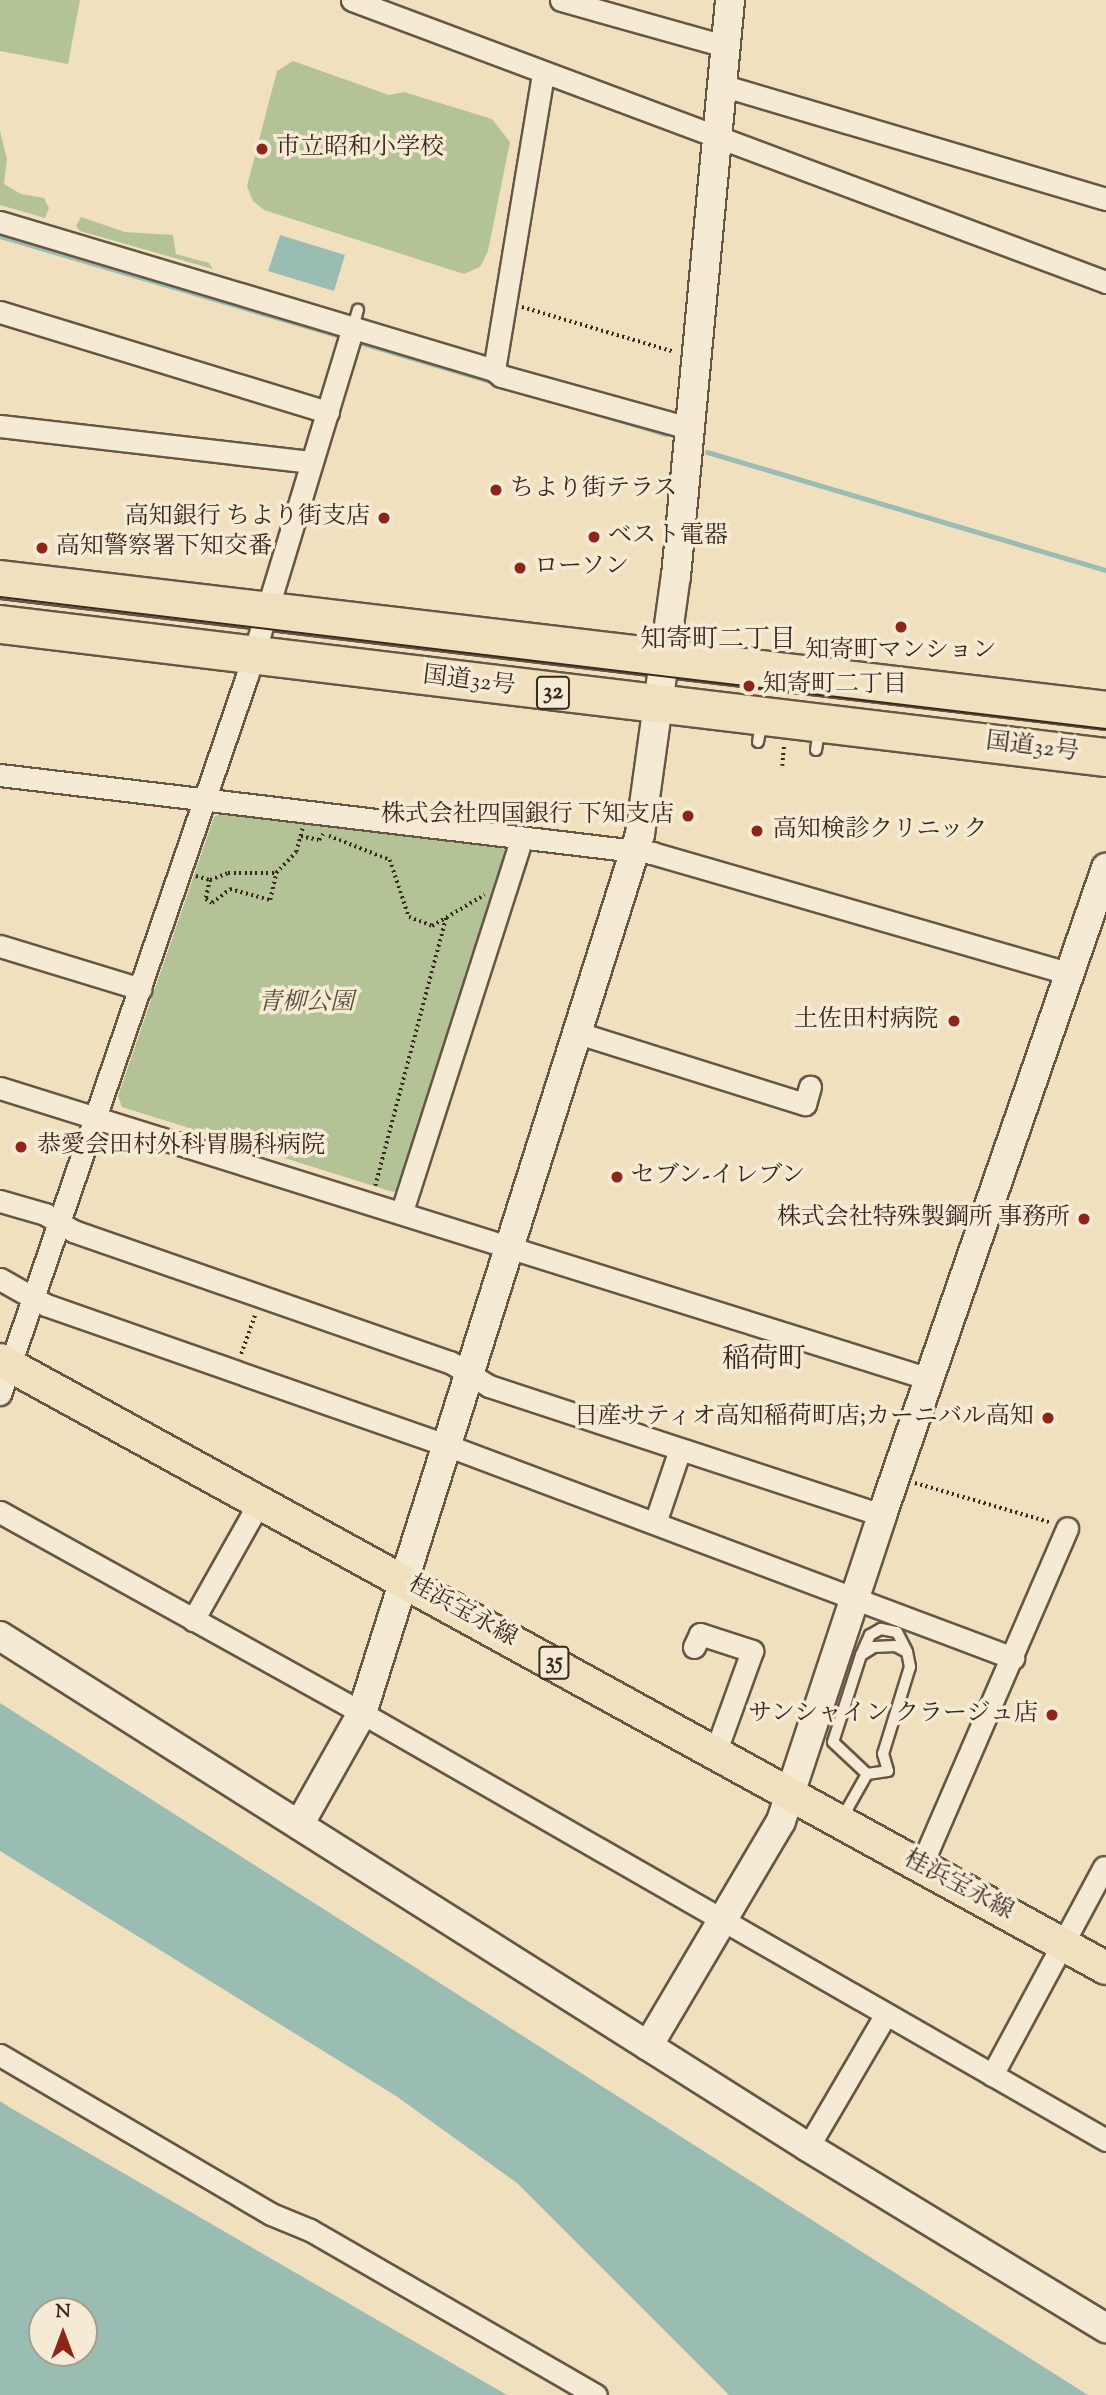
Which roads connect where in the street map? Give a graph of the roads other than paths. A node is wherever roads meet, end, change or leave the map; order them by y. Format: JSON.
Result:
{"nodes":[{"id":1,"x":352,"y":0,"type":"edge"},
{"id":2,"x":561,"y":0,"type":"edge"},
{"id":3,"x":730,"y":0,"type":"edge"},
{"id":4,"x":402,"y":9,"type":"edge"},
{"id":5,"x":725,"y":46,"type":"junction"},
{"id":6,"x":543,"y":73,"type":"junction"},
{"id":7,"x":721,"y":86,"type":"junction"},
{"id":8,"x":716,"y":137,"type":"junction"},
{"id":9,"x":1106,"y":199,"type":"edge"},
{"id":10,"x":0,"y":222,"type":"edge"},
{"id":11,"x":1106,"y":282,"type":"edge"},
{"id":12,"x":0,"y":312,"type":"edge"},
{"id":13,"x":355,"y":318,"type":"junction"},
{"id":14,"x":494,"y":370,"type":"junction"},
{"id":15,"x":328,"y":412,"type":"junction"},
{"id":16,"x":0,"y":426,"type":"edge"},
{"id":17,"x":688,"y":428,"type":"junction"},
{"id":18,"x":310,"y":462,"type":"junction"},
{"id":19,"x":0,"y":579,"type":"edge"},
{"id":20,"x":267,"y":611,"type":"junction"},
{"id":21,"x":0,"y":624,"type":"edge"},
{"id":22,"x":254,"y":654,"type":"junction"},
{"id":23,"x":666,"y":657,"type":"junction"},
{"id":24,"x":659,"y":705,"type":"junction"},
{"id":25,"x":1106,"y":710,"type":"edge"},
{"id":26,"x":1106,"y":757,"type":"edge"},
{"id":27,"x":0,"y":775,"type":"edge"},
{"id":28,"x":206,"y":799,"type":"junction"},
{"id":29,"x":522,"y":838,"type":"junction"},
{"id":30,"x":636,"y":850,"type":"junction"},
{"id":31,"x":1104,"y":878,"type":"edge"},
{"id":32,"x":0,"y":946,"type":"edge"},
{"id":33,"x":1070,"y":974,"type":"junction"},
{"id":34,"x":141,"y":989,"type":"junction"},
{"id":35,"x":578,"y":1033,"type":"junction"},
{"id":36,"x":810,"y":1087,"type":"dead end"},
{"id":37,"x":0,"y":1088,"type":"edge"},
{"id":38,"x":97,"y":1118,"type":"junction"},
{"id":39,"x":0,"y":1201,"type":"edge"},
{"id":40,"x":402,"y":1211,"type":"junction"},
{"id":41,"x":59,"y":1223,"type":"junction"},
{"id":42,"x":509,"y":1248,"type":"junction"},
{"id":43,"x":0,"y":1279,"type":"edge"},
{"id":44,"x":33,"y":1298,"type":"junction"},
{"id":45,"x":3,"y":1373,"type":"edge"},
{"id":46,"x":468,"y":1375,"type":"junction"},
{"id":47,"x":930,"y":1379,"type":"junction"},
{"id":48,"x":446,"y":1445,"type":"junction"},
{"id":49,"x":680,"y":1449,"type":"junction"},
{"id":50,"x":260,"y":1501,"type":"junction"},
{"id":51,"x":0,"y":1512,"type":"edge"},
{"id":52,"x":882,"y":1515,"type":"junction"},
{"id":53,"x":655,"y":1523,"type":"junction"},
{"id":54,"x":1067,"y":1528,"type":"road end"},
{"id":55,"x":403,"y":1579,"type":"junction"},
{"id":56,"x":854,"y":1598,"type":"junction"},
{"id":57,"x":193,"y":1620,"type":"junction"},
{"id":58,"x":0,"y":1636,"type":"edge"},
{"id":59,"x":694,"y":1647,"type":"dead end"},
{"id":60,"x":907,"y":1652,"type":"junction"},
{"id":61,"x":861,"y":1655,"type":"junction"},
{"id":62,"x":1013,"y":1658,"type":"junction"},
{"id":63,"x":362,"y":1713,"type":"junction"},
{"id":64,"x":715,"y":1753,"type":"junction"},
{"id":65,"x":867,"y":1774,"type":"junction"},
{"id":66,"x":790,"y":1796,"type":"junction"},
{"id":67,"x":839,"y":1822,"type":"junction"},
{"id":68,"x":299,"y":1825,"type":"junction"},
{"id":69,"x":921,"y":1866,"type":"junction"},
{"id":70,"x":1105,"y":1867,"type":"edge"},
{"id":71,"x":723,"y":1920,"type":"junction"},
{"id":72,"x":1060,"y":1942,"type":"junction"},
{"id":73,"x":1106,"y":1968,"type":"edge"},
{"id":74,"x":886,"y":2014,"type":"junction"},
{"id":75,"x":648,"y":2046,"type":"junction"},
{"id":76,"x":0,"y":2055,"type":"edge"},
{"id":77,"x":992,"y":2075,"type":"junction"},
{"id":78,"x":1106,"y":2140,"type":"edge"},
{"id":79,"x":808,"y":2147,"type":"junction"},
{"id":80,"x":1106,"y":2328,"type":"edge"},
{"id":81,"x":596,"y":2395,"type":"edge"}],
"edges":[{"from":1,"to":4,"type":"street"},
{"from":2,"to":5,"type":"street"},
{"from":3,"to":5,"type":"street"},
{"from":4,"to":6,"type":"street"},
{"from":5,"to":7,"type":"street"},
{"from":6,"to":8,"type":"street"},
{"from":6,"to":14,"type":"street"},
{"from":7,"to":8,"type":"street"},
{"from":7,"to":9,"type":"street"},
{"from":8,"to":11,"type":"street"},
{"from":8,"to":17,"type":"street"},
{"from":10,"to":13,"type":"street"},
{"from":12,"to":15,"type":"street"},
{"from":13,"to":14,"type":"street"},
{"from":13,"to":15,"type":"street"},
{"from":14,"to":17,"type":"street"},
{"from":15,"to":18,"type":"street"},
{"from":16,"to":18,"type":"street"},
{"from":17,"to":23,"type":"street"},
{"from":18,"to":20,"type":"street"},
{"from":19,"to":20,"type":"highway","name":"国道32号","number":"32"},
{"from":20,"to":22,"type":"street"},
{"from":20,"to":23,"type":"highway","name":"国道32号","number":"32"},
{"from":21,"to":22,"type":"highway","name":"国道32号","number":"32"},
{"from":22,"to":24,"type":"highway","name":"国道32号","number":"32"},
{"from":22,"to":28,"type":"street"},
{"from":23,"to":24,"type":"street"},
{"from":23,"to":25,"type":"highway","name":"国道32号","number":"32"},
{"from":24,"to":26,"type":"highway","name":"国道32号","number":"32"},
{"from":24,"to":30,"type":"street"},
{"from":27,"to":28,"type":"street"},
{"from":28,"to":29,"type":"street"},
{"from":28,"to":34,"type":"street"},
{"from":29,"to":30,"type":"street"},
{"from":29,"to":40,"type":"street"},
{"from":30,"to":33,"type":"street"},
{"from":30,"to":35,"type":"street"},
{"from":31,"to":33,"type":"street"},
{"from":32,"to":34,"type":"street"},
{"from":33,"to":47,"type":"street"},
{"from":34,"to":38,"type":"street"},
{"from":35,"to":36,"type":"street"},
{"from":35,"to":42,"type":"street"},
{"from":37,"to":38,"type":"street"},
{"from":38,"to":40,"type":"street"},
{"from":38,"to":41,"type":"street"},
{"from":39,"to":41,"type":"street"},
{"from":40,"to":42,"type":"street"},
{"from":41,"to":44,"type":"street"},
{"from":41,"to":46,"type":"street"},
{"from":42,"to":46,"type":"street"},
{"from":42,"to":47,"type":"street"},
{"from":43,"to":44,"type":"street"},
{"from":44,"to":45,"type":"street"},
{"from":44,"to":48,"type":"street"},
{"from":45,"to":50,"type":"main road","name":"桂浜宝永線","number":"35"},
{"from":46,"to":48,"type":"street"},
{"from":46,"to":49,"type":"street"},
{"from":47,"to":52,"type":"street"},
{"from":48,"to":53,"type":"street"},
{"from":48,"to":55,"type":"street"},
{"from":49,"to":52,"type":"street"},
{"from":49,"to":53,"type":"street"},
{"from":50,"to":55,"type":"main road","name":"桂浜宝永線","number":"35"},
{"from":50,"to":57,"type":"street"},
{"from":51,"to":57,"type":"street"},
{"from":52,"to":56,"type":"street"},
{"from":53,"to":56,"type":"street"},
{"from":54,"to":62,"type":"street"},
{"from":55,"to":63,"type":"street"},
{"from":55,"to":64,"type":"main road","name":"桂浜宝永線","number":"35"},
{"from":56,"to":62,"type":"street"},
{"from":56,"to":66,"type":"street"},
{"from":57,"to":63,"type":"street"},
{"from":58,"to":68,"type":"street"},
{"from":59,"to":64,"type":"street"},
{"from":60,"to":61,"type":"lane"},
{"from":60,"to":61,"type":"lane"},
{"from":60,"to":65,"type":"lane"},
{"from":61,"to":65,"type":"lane"},
{"from":62,"to":69,"type":"street"},
{"from":63,"to":68,"type":"street"},
{"from":63,"to":71,"type":"street"},
{"from":64,"to":66,"type":"main road","name":"桂浜宝永線","number":"35"},
{"from":65,"to":67,"type":"lane"},
{"from":66,"to":67,"type":"main road","name":"桂浜宝永線","number":"35"},
{"from":66,"to":71,"type":"street"},
{"from":67,"to":69,"type":"main road","name":"桂浜宝永線","number":"35"},
{"from":68,"to":75,"type":"street"},
{"from":69,"to":72,"type":"main road","name":"桂浜宝永線","number":"35"},
{"from":70,"to":72,"type":"street"},
{"from":71,"to":74,"type":"street"},
{"from":71,"to":75,"type":"street"},
{"from":72,"to":73,"type":"main road","name":"桂浜宝永線","number":"35"},
{"from":72,"to":77,"type":"street"},
{"from":74,"to":77,"type":"street"},
{"from":74,"to":79,"type":"street"},
{"from":75,"to":79,"type":"street"},
{"from":76,"to":81,"type":"street"},
{"from":77,"to":78,"type":"street"},
{"from":79,"to":80,"type":"street"}]}
